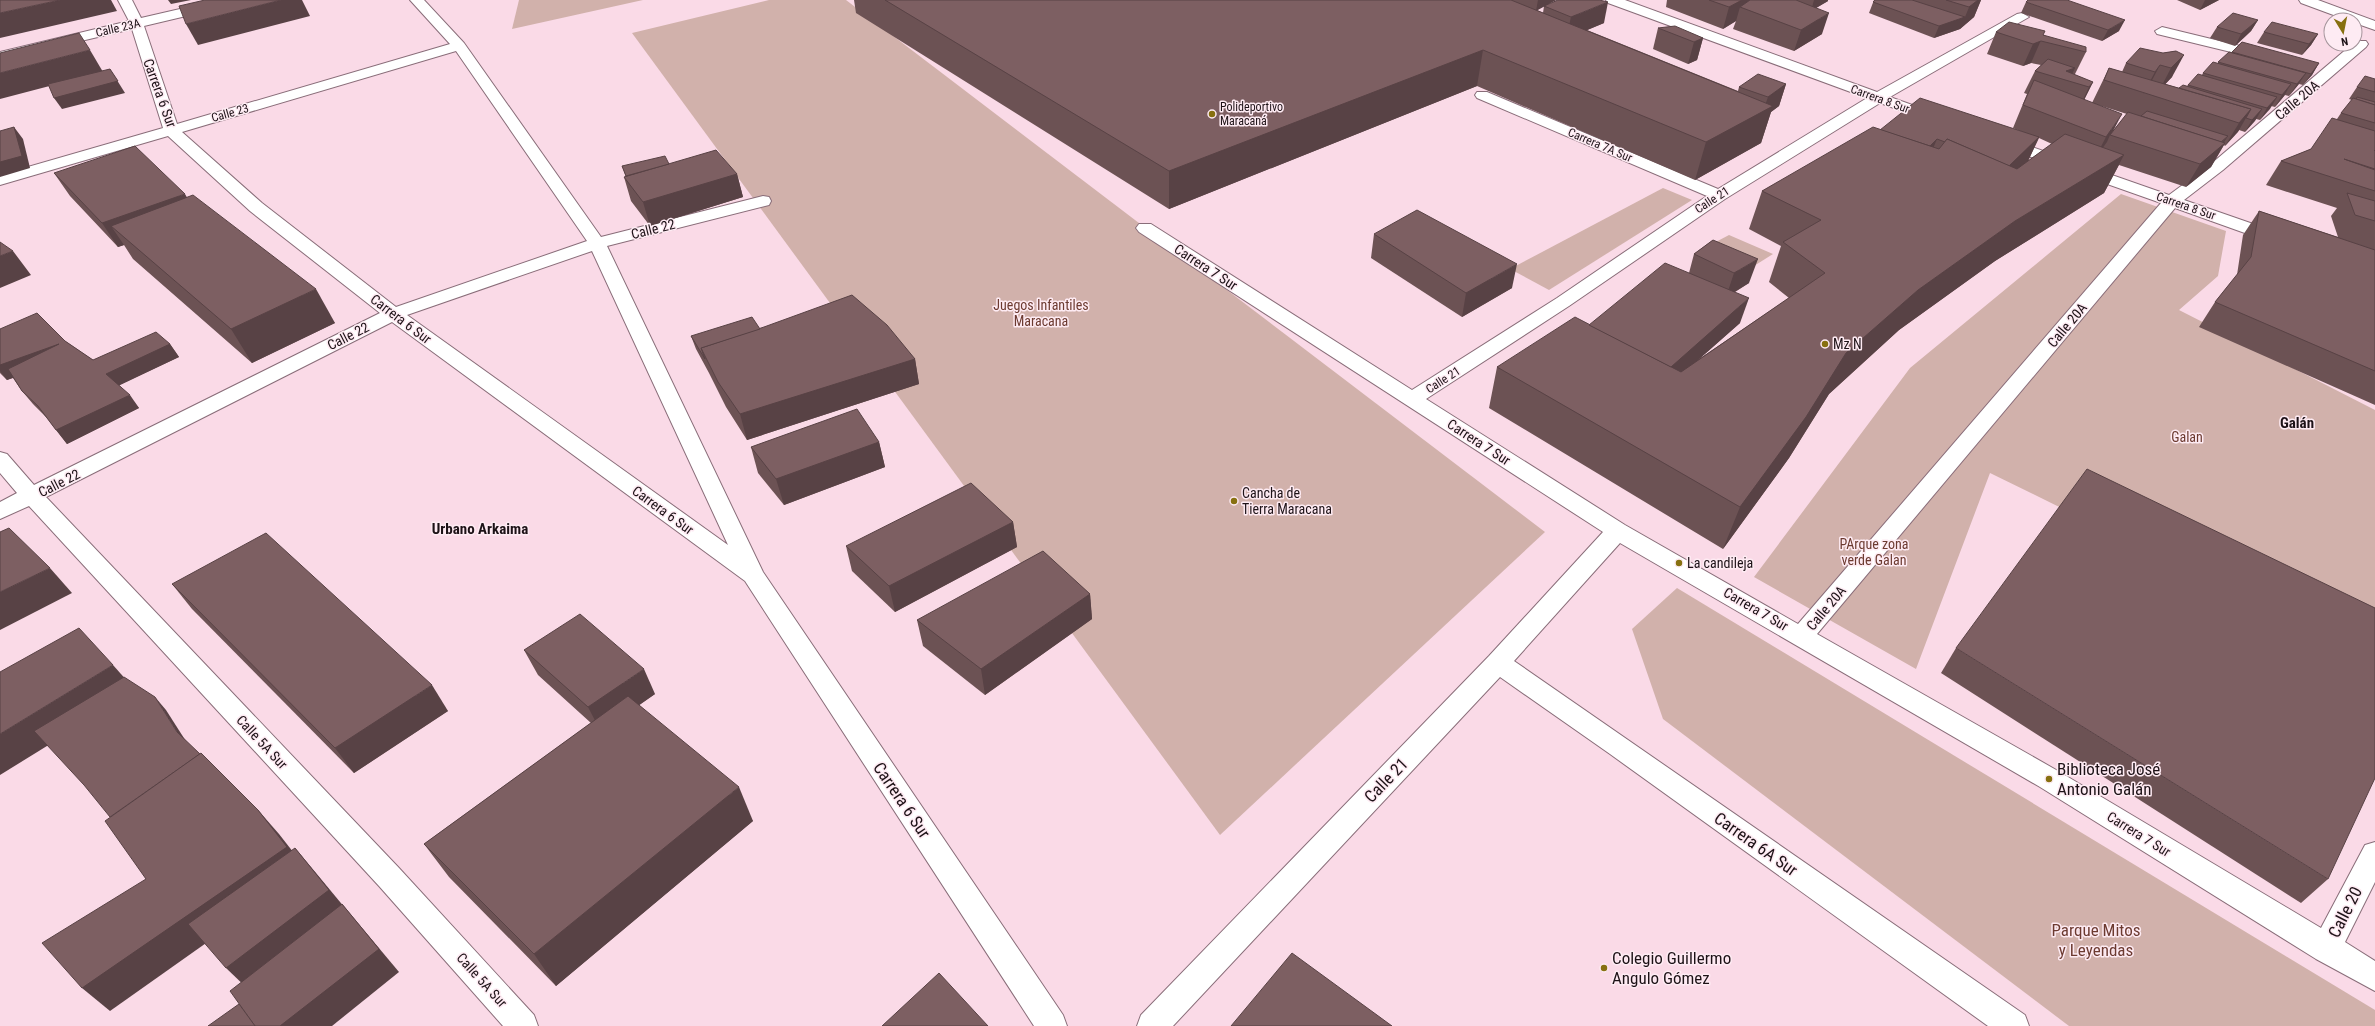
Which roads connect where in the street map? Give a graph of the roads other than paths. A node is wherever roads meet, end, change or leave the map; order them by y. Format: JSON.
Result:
{"nodes":[{"id":1,"x":125,"y":0,"type":"edge"},
{"id":2,"x":236,"y":0,"type":"edge"},
{"id":3,"x":417,"y":0,"type":"edge"},
{"id":4,"x":1614,"y":0,"type":"edge"},
{"id":5,"x":2306,"y":0,"type":"edge"},
{"id":6,"x":2022,"y":17,"type":"dead end"},
{"id":7,"x":137,"y":24,"type":"junction"},
{"id":8,"x":2375,"y":26,"type":"edge"},
{"id":9,"x":2162,"y":31,"type":"dead end"},
{"id":10,"x":459,"y":46,"type":"junction"},
{"id":11,"x":2349,"y":52,"type":"edge"},
{"id":12,"x":0,"y":56,"type":"edge"},
{"id":13,"x":2276,"y":60,"type":"edge"},
{"id":14,"x":1482,"y":95,"type":"dead end"},
{"id":15,"x":1877,"y":98,"type":"junction"},
{"id":16,"x":1951,"y":124,"type":"edge"},
{"id":17,"x":171,"y":130,"type":"junction"},
{"id":18,"x":1988,"y":137,"type":"edge"},
{"id":19,"x":0,"y":180,"type":"edge"},
{"id":20,"x":1718,"y":195,"type":"junction"},
{"id":21,"x":763,"y":201,"type":"dead end"},
{"id":22,"x":2172,"y":202,"type":"junction"},
{"id":23,"x":1145,"y":228,"type":"dead end"},
{"id":24,"x":597,"y":243,"type":"junction"},
{"id":25,"x":2292,"y":244,"type":"edge"},
{"id":26,"x":393,"y":314,"type":"junction"},
{"id":27,"x":1412,"y":399,"type":"junction"},
{"id":28,"x":0,"y":459,"type":"edge"},
{"id":29,"x":32,"y":496,"type":"junction"},
{"id":30,"x":0,"y":511,"type":"edge"},
{"id":31,"x":1617,"y":530,"type":"junction"},
{"id":32,"x":753,"y":575,"type":"junction"},
{"id":33,"x":1802,"y":636,"type":"junction"},
{"id":34,"x":1498,"y":663,"type":"junction"},
{"id":35,"x":2375,"y":854,"type":"edge"},
{"id":36,"x":2326,"y":949,"type":"junction"},
{"id":37,"x":2375,"y":977,"type":"edge"},
{"id":38,"x":524,"y":1026,"type":"edge"},
{"id":39,"x":1052,"y":1026,"type":"edge"},
{"id":40,"x":1152,"y":1026,"type":"edge"},
{"id":41,"x":2014,"y":1026,"type":"edge"}],
"edges":[{"from":1,"to":7,"type":"street","name":"Carrera 6 Sur"},
{"from":2,"to":7,"type":"street","name":"Calle 23A"},
{"from":3,"to":10,"type":"street","name":"Carrera 6 Sur"},
{"from":4,"to":15,"type":"street","name":"Carrera 8 Sur"},
{"from":5,"to":8,"type":"street"},
{"from":6,"to":15,"type":"street","name":"Calle 21"},
{"from":7,"to":12,"type":"street","name":"Calle 23A"},
{"from":7,"to":17,"type":"street","name":"Carrera 6 Sur"},
{"from":9,"to":13,"type":"street"},
{"from":10,"to":17,"type":"street","name":"Calle 23"},
{"from":10,"to":24,"type":"street","name":"Carrera 6 Sur"},
{"from":11,"to":22,"type":"street","name":"Calle 20A"},
{"from":14,"to":20,"type":"street","name":"Carrera 7A Sur"},
{"from":15,"to":16,"type":"street","name":"Carrera 8 Sur"},
{"from":15,"to":20,"type":"street","name":"Calle 21"},
{"from":17,"to":19,"type":"street","name":"Calle 23"},
{"from":17,"to":26,"type":"street","name":"Carrera 6 Sur"},
{"from":18,"to":22,"type":"street","name":"Carrera 8 Sur"},
{"from":20,"to":27,"type":"street","name":"Calle 21"},
{"from":21,"to":24,"type":"street","name":"Calle 22"},
{"from":22,"to":25,"type":"street","name":"Carrera 8 Sur"},
{"from":22,"to":33,"type":"street","name":"Calle 20A"},
{"from":23,"to":27,"type":"street","name":"Carrera 7 Sur"},
{"from":24,"to":26,"type":"street","name":"Calle 22"},
{"from":24,"to":32,"type":"street","name":"Carrera 6 Sur"},
{"from":26,"to":29,"type":"street","name":"Calle 22"},
{"from":26,"to":32,"type":"street","name":"Carrera 6 Sur"},
{"from":27,"to":31,"type":"street","name":"Carrera 7 Sur"},
{"from":28,"to":29,"type":"street","name":"Calle 5A Sur"},
{"from":29,"to":30,"type":"street","name":"Calle 22"},
{"from":29,"to":38,"type":"street","name":"Calle 5A Sur"},
{"from":31,"to":33,"type":"street","name":"Carrera 7 Sur"},
{"from":31,"to":34,"type":"street","name":"Calle 21"},
{"from":32,"to":39,"type":"street","name":"Carrera 6 Sur"},
{"from":33,"to":36,"type":"street","name":"Carrera 7 Sur"},
{"from":34,"to":40,"type":"street","name":"Calle 21"},
{"from":34,"to":41,"type":"street","name":"Carrera 6A Sur"},
{"from":35,"to":36,"type":"street","name":"Calle 20"},
{"from":36,"to":37,"type":"street","name":"Carrera 7 Sur"}]}
